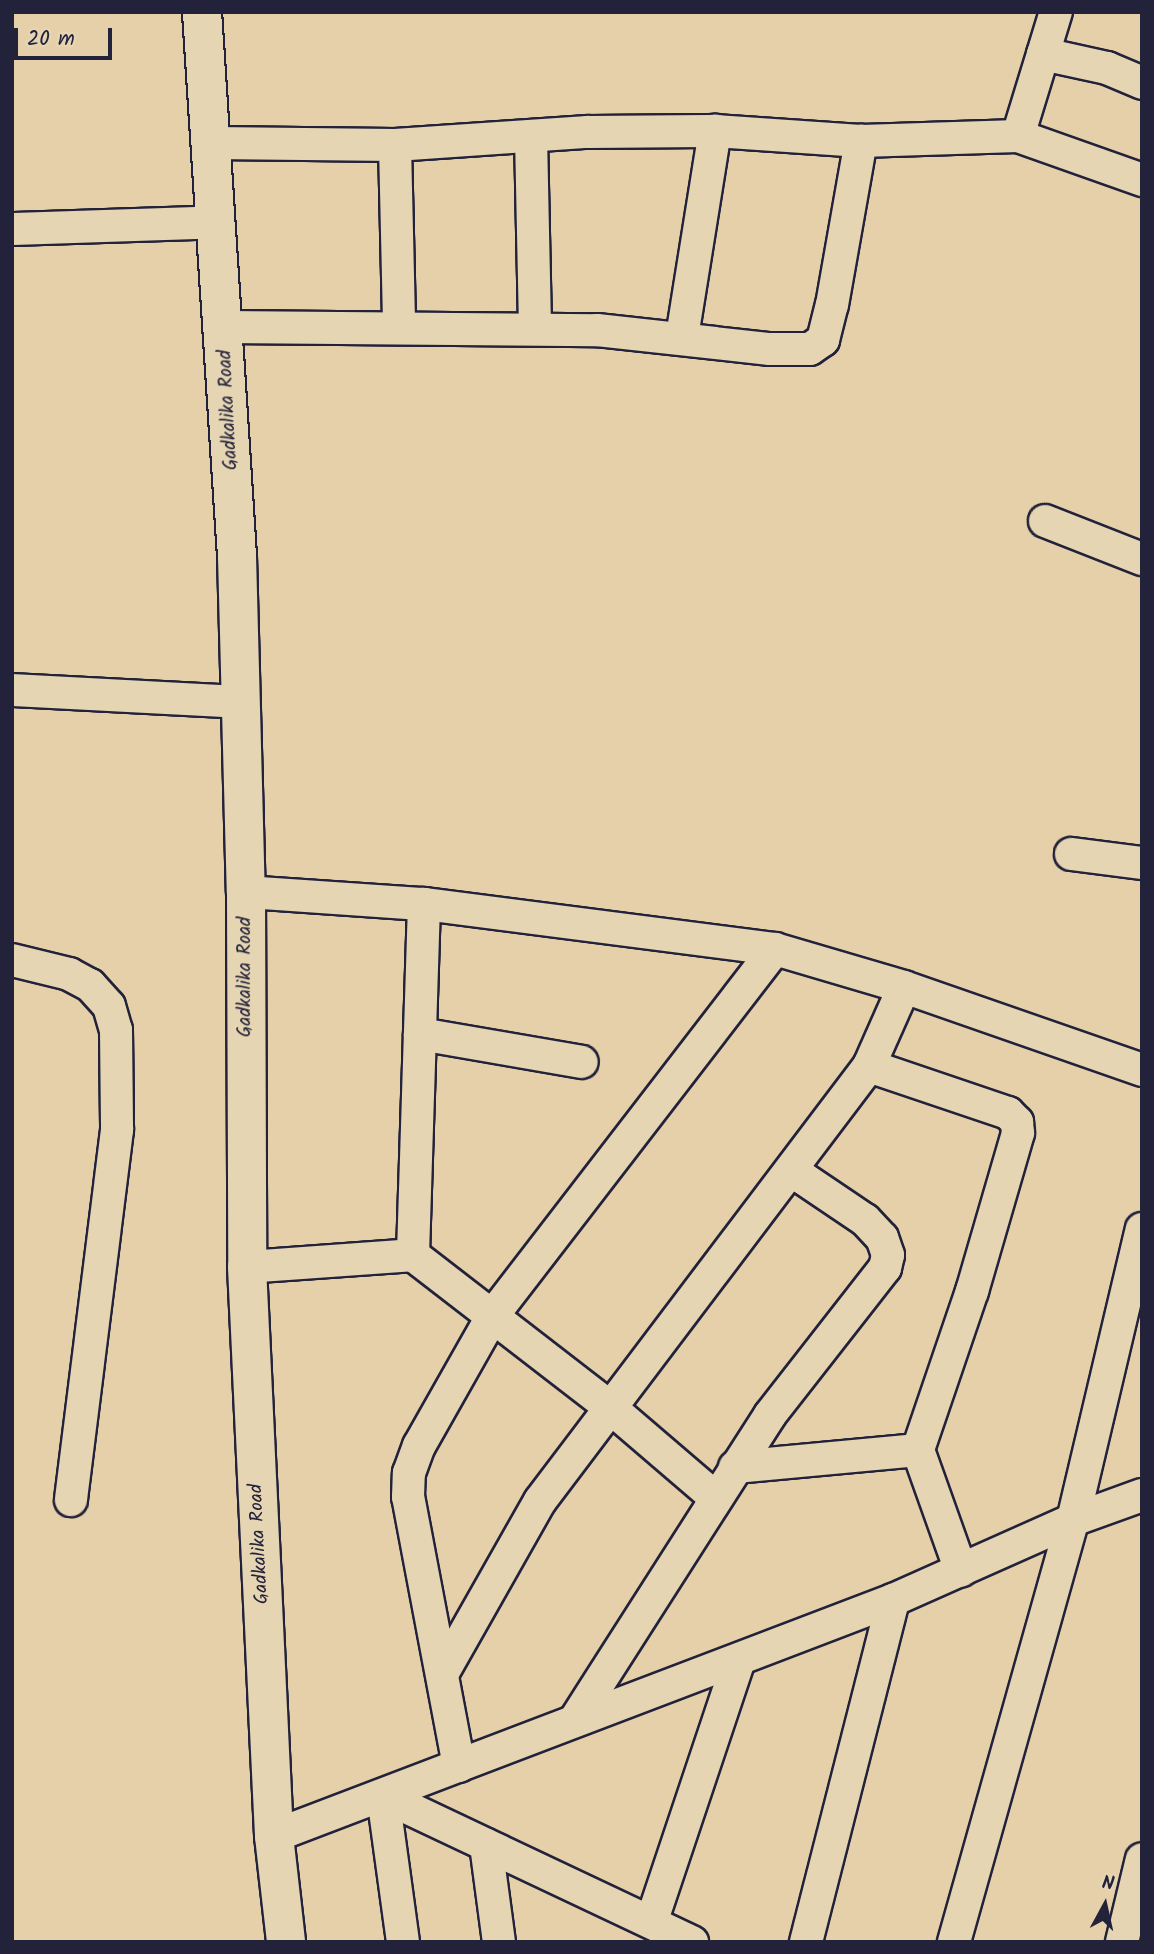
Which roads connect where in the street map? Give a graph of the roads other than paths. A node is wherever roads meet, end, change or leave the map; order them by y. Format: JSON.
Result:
{"nodes":[{"id":1,"x":202,"y":12,"type":"edge"},
{"id":2,"x":1056,"y":12,"type":"edge"},
{"id":3,"x":1044,"y":54,"type":"junction"},
{"id":4,"x":1142,"y":83,"type":"edge"},
{"id":5,"x":715,"y":131,"type":"junction"},
{"id":6,"x":531,"y":136,"type":"junction"},
{"id":7,"x":1018,"y":136,"type":"junction"},
{"id":8,"x":861,"y":141,"type":"junction"},
{"id":9,"x":213,"y":143,"type":"junction"},
{"id":10,"x":395,"y":145,"type":"junction"},
{"id":11,"x":1142,"y":180,"type":"edge"},
{"id":12,"x":218,"y":222,"type":"junction"},
{"id":13,"x":12,"y":229,"type":"edge"},
{"id":14,"x":399,"y":326,"type":"junction"},
{"id":15,"x":224,"y":327,"type":"junction"},
{"id":16,"x":535,"y":329,"type":"junction"},
{"id":17,"x":682,"y":337,"type":"junction"},
{"id":18,"x":1045,"y":521,"type":"dead end"},
{"id":19,"x":1142,"y":559,"type":"edge"},
{"id":20,"x":12,"y":690,"type":"edge"},
{"id":21,"x":242,"y":702,"type":"junction"},
{"id":22,"x":1071,"y":854,"type":"dead end"},
{"id":23,"x":1142,"y":863,"type":"edge"},
{"id":24,"x":246,"y":892,"type":"junction"},
{"id":25,"x":424,"y":904,"type":"junction"},
{"id":26,"x":775,"y":950,"type":"junction"},
{"id":27,"x":12,"y":960,"type":"edge"},
{"id":28,"x":904,"y":987,"type":"junction"},
{"id":29,"x":419,"y":1034,"type":"junction"},
{"id":30,"x":582,"y":1062,"type":"dead end"},
{"id":31,"x":869,"y":1066,"type":"junction"},
{"id":32,"x":1142,"y":1070,"type":"edge"},
{"id":33,"x":791,"y":1170,"type":"junction"},
{"id":34,"x":1142,"y":1229,"type":"edge"},
{"id":35,"x":413,"y":1255,"type":"junction"},
{"id":36,"x":247,"y":1267,"type":"junction"},
{"id":37,"x":493,"y":1315,"type":"junction"},
{"id":38,"x":612,"y":1409,"type":"junction"},
{"id":39,"x":918,"y":1450,"type":"junction"},
{"id":40,"x":735,"y":1467,"type":"junction"},
{"id":41,"x":1142,"y":1496,"type":"edge"},
{"id":42,"x":716,"y":1498,"type":"junction"},
{"id":43,"x":71,"y":1500,"type":"dead end"},
{"id":44,"x":1073,"y":1520,"type":"junction"},
{"id":45,"x":961,"y":1571,"type":"junction"},
{"id":46,"x":893,"y":1601,"type":"junction"},
{"id":47,"x":739,"y":1660,"type":"junction"},
{"id":48,"x":442,"y":1674,"type":"junction"},
{"id":49,"x":575,"y":1720,"type":"junction"},
{"id":50,"x":459,"y":1766,"type":"junction"},
{"id":51,"x":383,"y":1796,"type":"junction"},
{"id":52,"x":274,"y":1836,"type":"junction"},
{"id":53,"x":486,"y":1845,"type":"junction"},
{"id":54,"x":1142,"y":1858,"type":"edge"},
{"id":55,"x":652,"y":1920,"type":"junction"},
{"id":56,"x":286,"y":1942,"type":"edge"},
{"id":57,"x":403,"y":1942,"type":"edge"},
{"id":58,"x":499,"y":1942,"type":"edge"},
{"id":59,"x":692,"y":1942,"type":"edge"},
{"id":60,"x":806,"y":1942,"type":"edge"},
{"id":61,"x":954,"y":1942,"type":"edge"},
{"id":62,"x":1122,"y":1942,"type":"edge"}],
"edges":[{"from":1,"to":9,"type":"street","name":"Gadkalika Road"},
{"from":2,"to":3,"type":"street"},
{"from":3,"to":4,"type":"street"},
{"from":3,"to":7,"type":"street"},
{"from":5,"to":6,"type":"street"},
{"from":5,"to":8,"type":"street"},
{"from":5,"to":17,"type":"street"},
{"from":6,"to":10,"type":"street"},
{"from":6,"to":16,"type":"street"},
{"from":7,"to":8,"type":"street"},
{"from":7,"to":11,"type":"street"},
{"from":8,"to":17,"type":"street"},
{"from":9,"to":10,"type":"street"},
{"from":9,"to":12,"type":"street","name":"Gadkalika Road"},
{"from":10,"to":14,"type":"street"},
{"from":12,"to":13,"type":"street"},
{"from":12,"to":15,"type":"street","name":"Gadkalika Road"},
{"from":14,"to":15,"type":"street"},
{"from":14,"to":16,"type":"street"},
{"from":15,"to":21,"type":"street","name":"Gadkalika Road"},
{"from":16,"to":17,"type":"street"},
{"from":18,"to":19,"type":"street"},
{"from":20,"to":21,"type":"street"},
{"from":21,"to":24,"type":"street","name":"Gadkalika Road"},
{"from":22,"to":23,"type":"street"},
{"from":24,"to":25,"type":"street"},
{"from":24,"to":36,"type":"street","name":"Gadkalika Road"},
{"from":25,"to":26,"type":"street"},
{"from":25,"to":29,"type":"street"},
{"from":26,"to":28,"type":"street"},
{"from":26,"to":37,"type":"street"},
{"from":27,"to":43,"type":"street"},
{"from":28,"to":31,"type":"street"},
{"from":28,"to":32,"type":"street"},
{"from":29,"to":30,"type":"street"},
{"from":29,"to":35,"type":"street"},
{"from":31,"to":33,"type":"street"},
{"from":31,"to":39,"type":"street"},
{"from":33,"to":38,"type":"street"},
{"from":33,"to":40,"type":"street"},
{"from":34,"to":44,"type":"street"},
{"from":35,"to":36,"type":"street"},
{"from":35,"to":37,"type":"street"},
{"from":36,"to":52,"type":"street","name":"Gadkalika Road"},
{"from":37,"to":38,"type":"street"},
{"from":37,"to":48,"type":"street"},
{"from":38,"to":42,"type":"street"},
{"from":38,"to":48,"type":"street"},
{"from":39,"to":40,"type":"street"},
{"from":39,"to":45,"type":"street"},
{"from":40,"to":42,"type":"street"},
{"from":41,"to":44,"type":"street"},
{"from":42,"to":49,"type":"street"},
{"from":44,"to":45,"type":"street"},
{"from":44,"to":61,"type":"street"},
{"from":45,"to":46,"type":"street"},
{"from":46,"to":47,"type":"street"},
{"from":46,"to":60,"type":"street"},
{"from":47,"to":49,"type":"street"},
{"from":47,"to":55,"type":"street"},
{"from":48,"to":50,"type":"street"},
{"from":49,"to":50,"type":"street"},
{"from":50,"to":51,"type":"street"},
{"from":51,"to":52,"type":"street"},
{"from":51,"to":53,"type":"street"},
{"from":51,"to":57,"type":"street"},
{"from":52,"to":56,"type":"street","name":"Gadkalika Road"},
{"from":53,"to":55,"type":"street"},
{"from":53,"to":58,"type":"street"},
{"from":54,"to":62,"type":"street"},
{"from":55,"to":59,"type":"street"}]}
